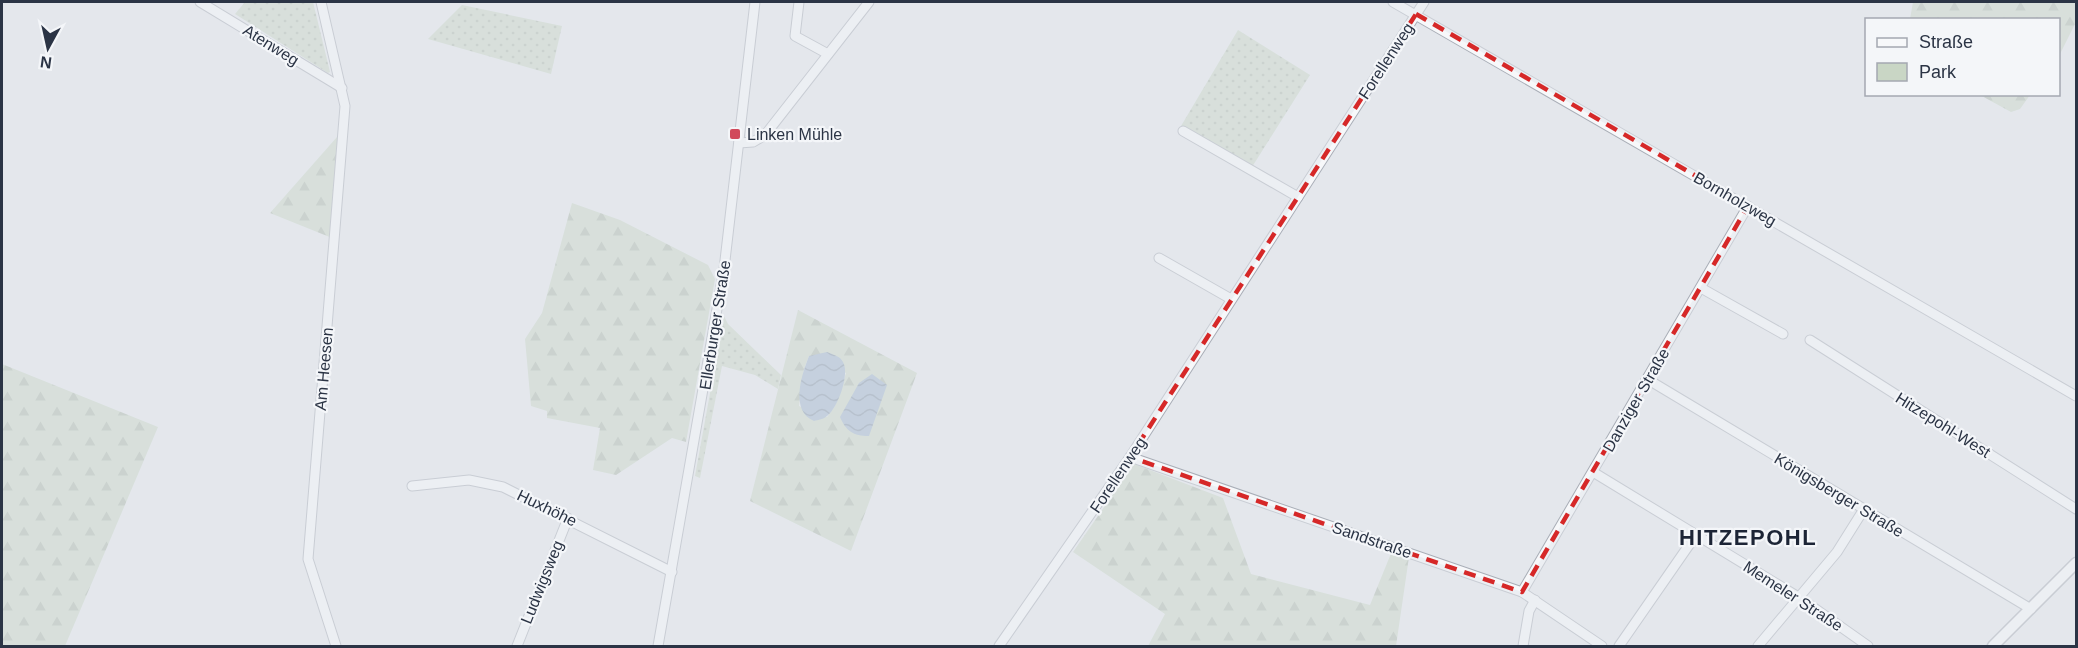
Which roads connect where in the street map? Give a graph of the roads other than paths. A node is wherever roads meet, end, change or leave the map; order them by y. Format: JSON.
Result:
{"nodes":[{"id":1,"x":200,"y":2,"type":"edge"},
{"id":2,"x":321,"y":2,"type":"edge"},
{"id":3,"x":755,"y":2,"type":"edge"},
{"id":4,"x":799,"y":2,"type":"edge"},
{"id":5,"x":869,"y":2,"type":"edge"},
{"id":6,"x":1393,"y":2,"type":"edge"},
{"id":7,"x":1424,"y":2,"type":"edge"},
{"id":8,"x":1416,"y":15,"type":"junction"},
{"id":9,"x":828,"y":54,"type":"junction"},
{"id":10,"x":342,"y":88,"type":"junction"},
{"id":11,"x":1183,"y":131,"type":"dead end"},
{"id":12,"x":739,"y":143,"type":"junction"},
{"id":13,"x":1298,"y":197,"type":"junction"},
{"id":14,"x":1748,"y":206,"type":"junction"},
{"id":15,"x":1159,"y":258,"type":"dead end"},
{"id":16,"x":1701,"y":288,"type":"junction"},
{"id":17,"x":1231,"y":299,"type":"junction"},
{"id":18,"x":1784,"y":334,"type":"dead end"},
{"id":19,"x":1810,"y":340,"type":"dead end"},
{"id":20,"x":1647,"y":379,"type":"junction"},
{"id":21,"x":2076,"y":396,"type":"edge"},
{"id":22,"x":1130,"y":457,"type":"junction"},
{"id":23,"x":1593,"y":472,"type":"junction"},
{"id":24,"x":412,"y":486,"type":"dead end"},
{"id":25,"x":1863,"y":509,"type":"junction"},
{"id":26,"x":2076,"y":509,"type":"edge"},
{"id":27,"x":568,"y":518,"type":"junction"},
{"id":28,"x":1696,"y":535,"type":"junction"},
{"id":29,"x":2076,"y":563,"type":"edge"},
{"id":30,"x":672,"y":572,"type":"junction"},
{"id":31,"x":1522,"y":592,"type":"junction"},
{"id":32,"x":1800,"y":598,"type":"junction"},
{"id":33,"x":1535,"y":600,"type":"junction"},
{"id":34,"x":2031,"y":609,"type":"junction"},
{"id":35,"x":336,"y":646,"type":"edge"},
{"id":36,"x":517,"y":646,"type":"edge"},
{"id":37,"x":658,"y":646,"type":"edge"},
{"id":38,"x":999,"y":646,"type":"edge"},
{"id":39,"x":1523,"y":646,"type":"edge"},
{"id":40,"x":1602,"y":646,"type":"edge"},
{"id":41,"x":1619,"y":646,"type":"edge"},
{"id":42,"x":1758,"y":646,"type":"edge"},
{"id":43,"x":1868,"y":646,"type":"edge"},
{"id":44,"x":1993,"y":646,"type":"edge"}],
"edges":[{"from":1,"to":10,"type":"street","name":"Atenweg"},
{"from":2,"to":10,"type":"street","name":"Am Heesen"},
{"from":3,"to":12,"type":"street","name":"Ellerburger Straße"},
{"from":4,"to":9,"type":"street"},
{"from":5,"to":9,"type":"street"},
{"from":6,"to":8,"type":"street","name":"Bornholzweg"},
{"from":7,"to":8,"type":"street","name":"Forellenweg"},
{"from":8,"to":13,"type":"street","name":"Forellenweg"},
{"from":8,"to":14,"type":"street","name":"Bornholzweg"},
{"from":9,"to":12,"type":"street"},
{"from":10,"to":35,"type":"street","name":"Am Heesen"},
{"from":11,"to":13,"type":"street"},
{"from":12,"to":30,"type":"street","name":"Ellerburger Straße"},
{"from":13,"to":17,"type":"street","name":"Forellenweg"},
{"from":14,"to":16,"type":"street","name":"Danziger Straße"},
{"from":14,"to":21,"type":"street","name":"Bornholzweg"},
{"from":15,"to":17,"type":"street"},
{"from":16,"to":18,"type":"street"},
{"from":16,"to":20,"type":"street","name":"Danziger Straße"},
{"from":17,"to":22,"type":"street","name":"Forellenweg"},
{"from":19,"to":26,"type":"street","name":"Hitzepohl-West"},
{"from":20,"to":23,"type":"street","name":"Danziger Straße"},
{"from":20,"to":25,"type":"street","name":"Königsberger Straße"},
{"from":22,"to":31,"type":"street","name":"Sandstraße"},
{"from":22,"to":38,"type":"street","name":"Forellenweg"},
{"from":23,"to":28,"type":"street","name":"Memeler Straße"},
{"from":23,"to":31,"type":"street","name":"Danziger Straße"},
{"from":24,"to":27,"type":"street","name":"Huxhöhe"},
{"from":25,"to":32,"type":"street"},
{"from":25,"to":34,"type":"street","name":"Königsberger Straße"},
{"from":27,"to":30,"type":"street","name":"Huxhöhe"},
{"from":27,"to":36,"type":"street","name":"Ludwigsweg"},
{"from":28,"to":32,"type":"street","name":"Memeler Straße"},
{"from":28,"to":41,"type":"street"},
{"from":29,"to":34,"type":"street"},
{"from":30,"to":37,"type":"street","name":"Ellerburger Straße"},
{"from":31,"to":33,"type":"street","name":"Sandstraße"},
{"from":32,"to":42,"type":"street"},
{"from":32,"to":43,"type":"street","name":"Memeler Straße"},
{"from":33,"to":39,"type":"street"},
{"from":33,"to":40,"type":"street","name":"Sandstraße"},
{"from":34,"to":44,"type":"street"}]}
